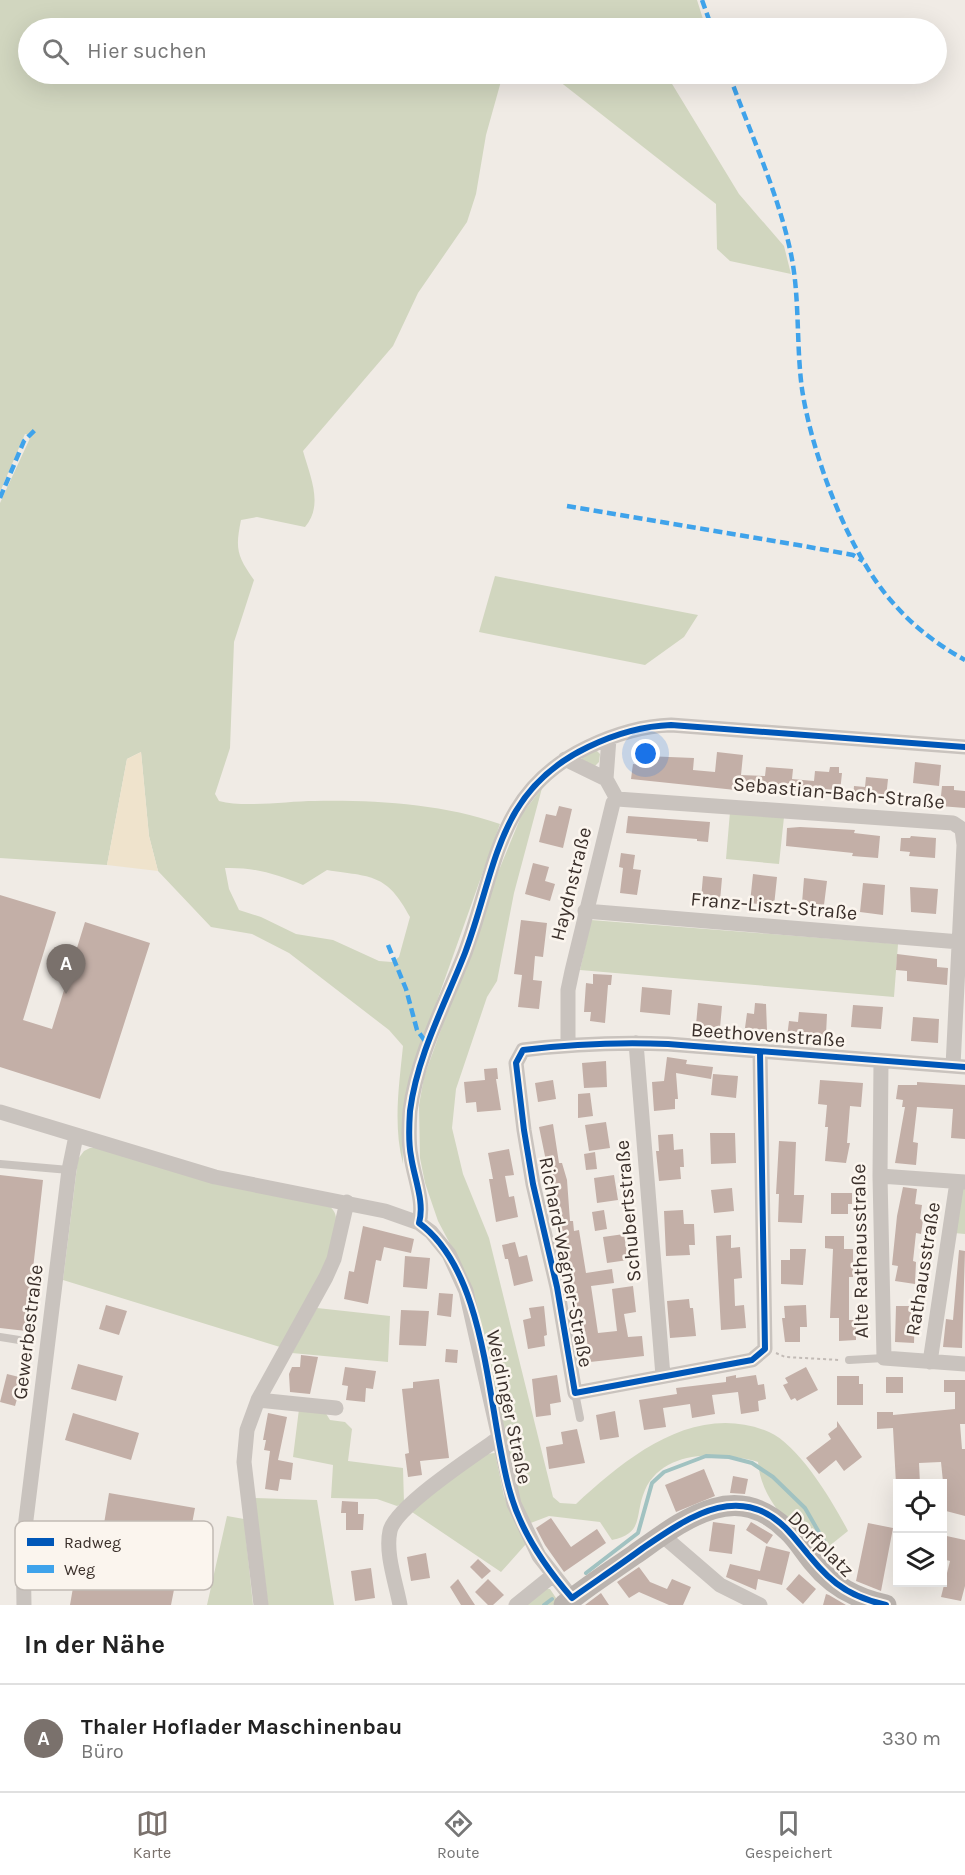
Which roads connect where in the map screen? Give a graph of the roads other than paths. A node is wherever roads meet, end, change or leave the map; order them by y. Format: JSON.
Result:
{"nodes":[{"id":1,"x":609,"y":738,"type":"junction"},
{"id":2,"x":965,"y":747,"type":"edge"},
{"id":3,"x":565,"y":759,"type":"junction"},
{"id":4,"x":606,"y":779,"type":"junction"},
{"id":5,"x":617,"y":799,"type":"junction"},
{"id":6,"x":585,"y":911,"type":"junction"},
{"id":7,"x":960,"y":942,"type":"junction"},
{"id":8,"x":636,"y":1043,"type":"junction"},
{"id":9,"x":568,"y":1045,"type":"junction"},
{"id":10,"x":760,"y":1052,"type":"junction"},
{"id":11,"x":881,"y":1060,"type":"junction"},
{"id":12,"x":959,"y":1067,"type":"edge"},
{"id":13,"x":0,"y":1112,"type":"edge"},
{"id":14,"x":76,"y":1136,"type":"junction"},
{"id":15,"x":0,"y":1164,"type":"edge"},
{"id":16,"x":69,"y":1170,"type":"junction"},
{"id":17,"x":880,"y":1176,"type":"junction"},
{"id":18,"x":961,"y":1182,"type":"edge"},
{"id":19,"x":347,"y":1202,"type":"junction"},
{"id":20,"x":419,"y":1223,"type":"junction"},
{"id":21,"x":0,"y":1337,"type":"edge"},
{"id":22,"x":19,"y":1340,"type":"dead end"},
{"id":23,"x":884,"y":1358,"type":"junction"},
{"id":24,"x":849,"y":1360,"type":"road end"},
{"id":25,"x":930,"y":1362,"type":"junction"},
{"id":26,"x":965,"y":1364,"type":"edge"},
{"id":27,"x":663,"y":1376,"type":"junction"},
{"id":28,"x":575,"y":1393,"type":"junction"},
{"id":29,"x":258,"y":1400,"type":"junction"},
{"id":30,"x":336,"y":1408,"type":"dead end"},
{"id":31,"x":580,"y":1418,"type":"dead end"},
{"id":32,"x":499,"y":1438,"type":"junction"},
{"id":33,"x":26,"y":1521,"type":"edge"},
{"id":34,"x":662,"y":1535,"type":"junction"},
{"id":35,"x":552,"y":1576,"type":"junction"},
{"id":36,"x":24,"y":1590,"type":"edge"},
{"id":37,"x":568,"y":1602,"type":"edge"},
{"id":38,"x":24,"y":1605,"type":"edge"},
{"id":39,"x":261,"y":1605,"type":"edge"},
{"id":40,"x":400,"y":1605,"type":"edge"},
{"id":41,"x":516,"y":1605,"type":"edge"},
{"id":42,"x":760,"y":1605,"type":"edge"},
{"id":43,"x":886,"y":1605,"type":"edge"}],
"edges":[{"from":1,"to":2,"type":"street"},
{"from":1,"to":3,"type":"street"},
{"from":1,"to":4,"type":"street"},
{"from":3,"to":4,"type":"street"},
{"from":3,"to":20,"type":"street"},
{"from":4,"to":5,"type":"street"},
{"from":5,"to":6,"type":"street","name":"Haydnstraße"},
{"from":5,"to":7,"type":"street","name":"Sebastian-Bach-Straße"},
{"from":6,"to":7,"type":"street","name":"Franz-Liszt-Straße"},
{"from":6,"to":9,"type":"street","name":"Haydnstraße"},
{"from":7,"to":12,"type":"street","name":"Sebastian-Bach-Straße"},
{"from":8,"to":9,"type":"street","name":"Beethovenstraße"},
{"from":8,"to":10,"type":"street","name":"Beethovenstraße"},
{"from":8,"to":27,"type":"street","name":"Schubertstraße"},
{"from":9,"to":28,"type":"street","name":"Richard-Wagner-Straße"},
{"from":10,"to":11,"type":"street","name":"Beethovenstraße"},
{"from":10,"to":27,"type":"street","name":"Richard-Wagner-Straße"},
{"from":11,"to":12,"type":"street","name":"Beethovenstraße"},
{"from":11,"to":17,"type":"street","name":"Alte Rathausstraße"},
{"from":13,"to":14,"type":"street","name":"Weidinger Straße"},
{"from":14,"to":16,"type":"street","name":"Gewerbestraße"},
{"from":14,"to":19,"type":"street","name":"Weidinger Straße"},
{"from":15,"to":16,"type":"lane"},
{"from":16,"to":33,"type":"street","name":"Gewerbestraße"},
{"from":17,"to":18,"type":"street","name":"Rathausstraße"},
{"from":17,"to":23,"type":"street","name":"Alte Rathausstraße"},
{"from":18,"to":25,"type":"street","name":"Rathausstraße"},
{"from":19,"to":20,"type":"street","name":"Weidinger Straße"},
{"from":19,"to":29,"type":"street"},
{"from":20,"to":32,"type":"street","name":"Weidinger Straße"},
{"from":21,"to":22,"type":"lane"},
{"from":23,"to":24,"type":"lane"},
{"from":23,"to":25,"type":"street","name":"Alte Rathausstraße"},
{"from":25,"to":26,"type":"street","name":"Alte Rathausstraße"},
{"from":27,"to":28,"type":"street","name":"Richard-Wagner-Straße"},
{"from":28,"to":31,"type":"lane"},
{"from":29,"to":30,"type":"street"},
{"from":29,"to":39,"type":"street"},
{"from":32,"to":35,"type":"street","name":"Weidinger Straße"},
{"from":32,"to":40,"type":"street","name":"Weidinger Straße"},
{"from":34,"to":37,"type":"street","name":"Dorfplatz"},
{"from":34,"to":42,"type":"street"},
{"from":34,"to":43,"type":"street","name":"Dorfplatz"},
{"from":35,"to":37,"type":"street","name":"Weidinger Straße"},
{"from":35,"to":41,"type":"street"},
{"from":36,"to":38,"type":"street","name":"Gewerbestraße"}]}
